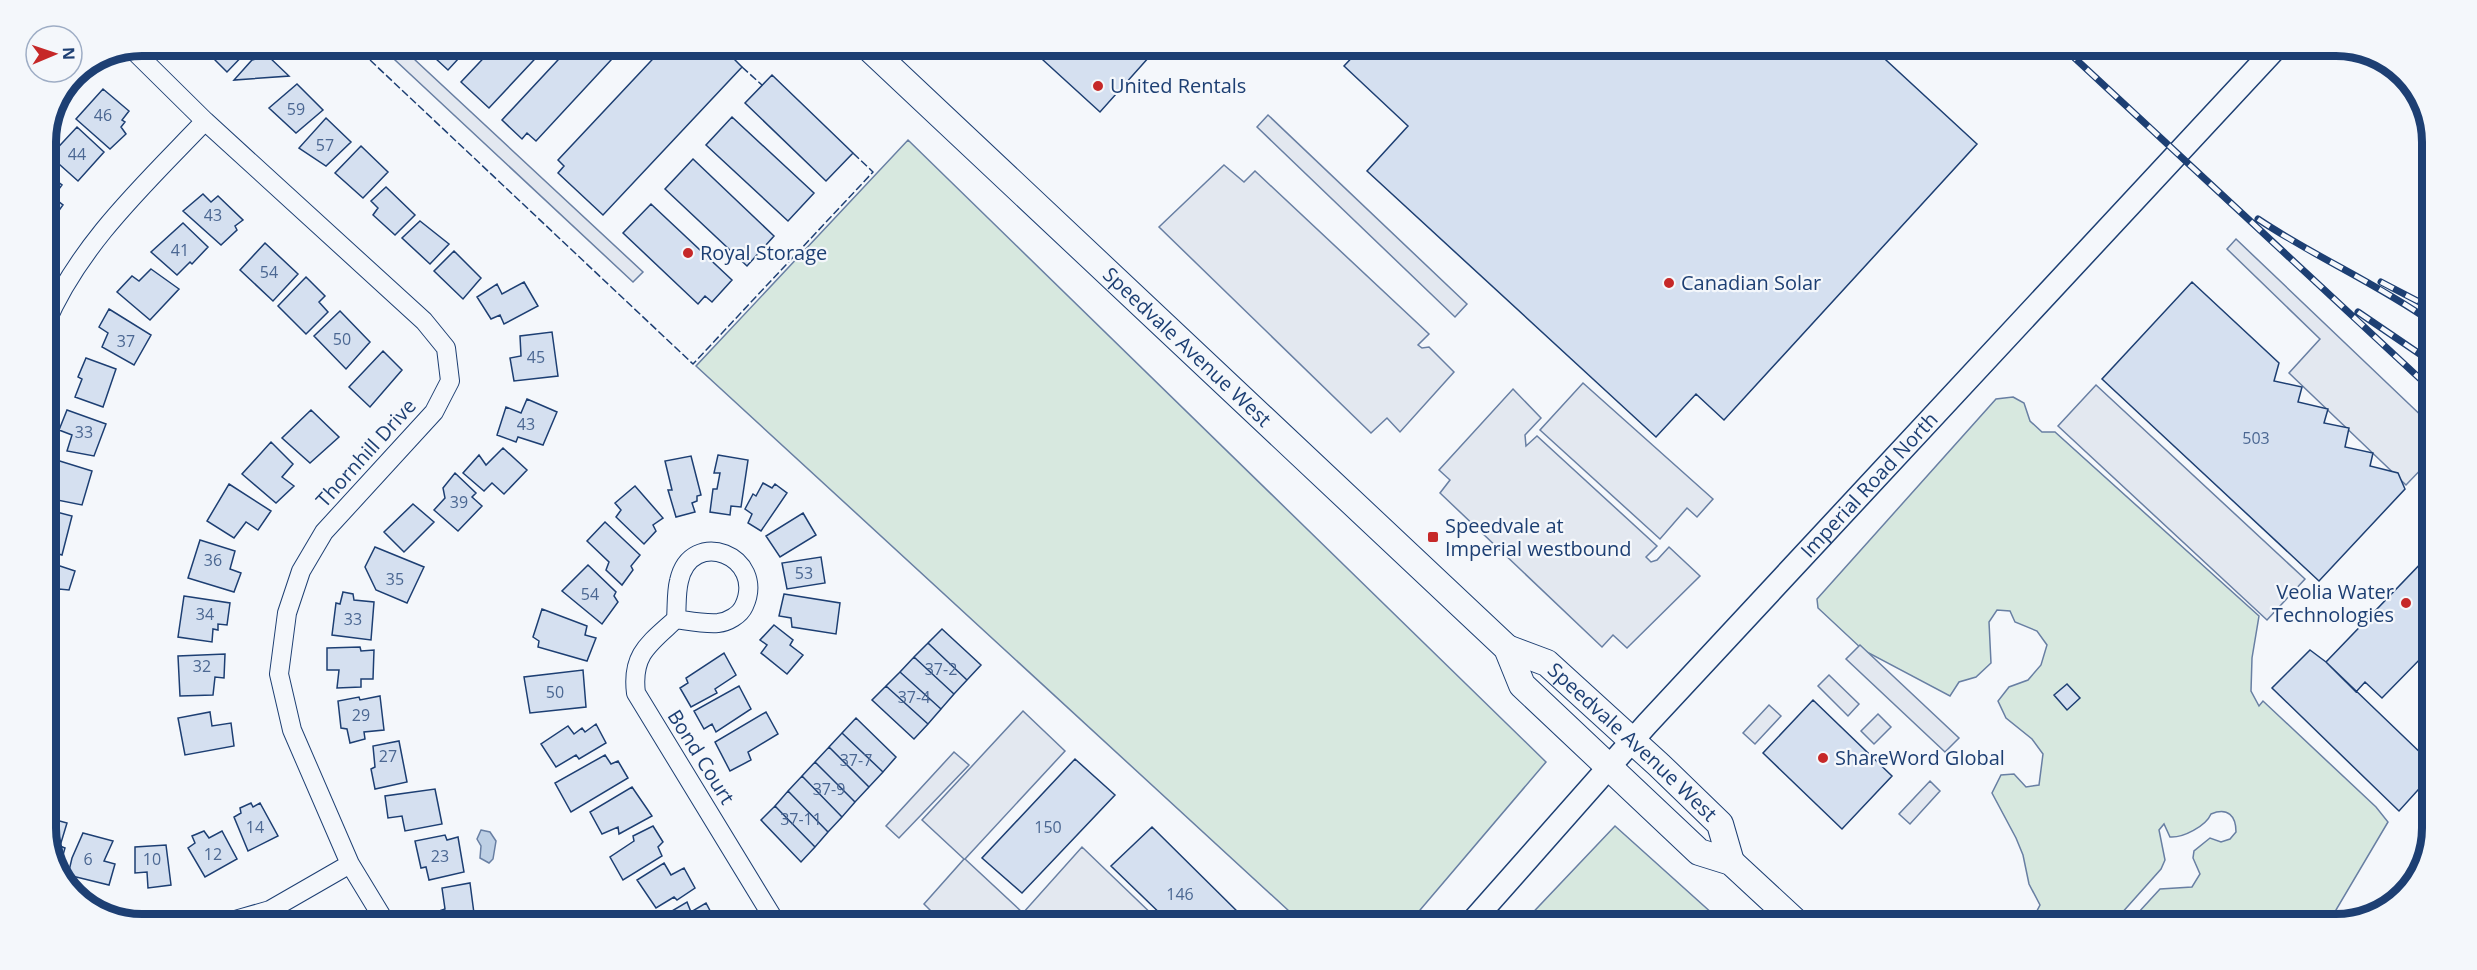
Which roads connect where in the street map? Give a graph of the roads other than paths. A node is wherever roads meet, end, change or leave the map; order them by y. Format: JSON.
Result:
{"nodes":[{"id":1,"x":139,"y":56,"type":"edge"},
{"id":2,"x":878,"y":56,"type":"edge"},
{"id":3,"x":2268,"y":56,"type":"edge"},
{"id":4,"x":205,"y":121,"type":"junction"},
{"id":5,"x":56,"y":299,"type":"edge"},
{"id":6,"x":676,"y":619,"type":"junction"},
{"id":7,"x":1507,"y":648,"type":"junction"},
{"id":8,"x":1632,"y":741,"type":"junction"},
{"id":9,"x":1609,"y":767,"type":"junction"},
{"id":10,"x":1731,"y":862,"type":"junction"},
{"id":11,"x":350,"y":864,"type":"junction"},
{"id":12,"x":256,"y":914,"type":"edge"},
{"id":13,"x":380,"y":914,"type":"edge"},
{"id":14,"x":771,"y":914,"type":"edge"},
{"id":15,"x":1479,"y":914,"type":"edge"},
{"id":16,"x":1787,"y":914,"type":"edge"}],
"edges":[{"from":1,"to":4,"type":"street","name":"Thornhill Drive"},
{"from":2,"to":7,"type":"main road","name":"Speedvale Avenue West"},
{"from":3,"to":8,"type":"street","name":"Imperial Road North"},
{"from":4,"to":5,"type":"street"},
{"from":4,"to":11,"type":"street","name":"Thornhill Drive"},
{"from":6,"to":6,"type":"street"},
{"from":6,"to":14,"type":"street","name":"Bond Court"},
{"from":7,"to":8,"type":"main road","name":"Speedvale Avenue West"},
{"from":7,"to":9,"type":"main road","name":"Speedvale Avenue West"},
{"from":8,"to":9,"type":"street","name":"Imperial Road North"},
{"from":8,"to":10,"type":"main road","name":"Speedvale Avenue West"},
{"from":9,"to":10,"type":"main road","name":"Speedvale Avenue West"},
{"from":9,"to":15,"type":"street","name":"Imperial Road North"},
{"from":10,"to":16,"type":"main road","name":"Speedvale Avenue West"},
{"from":11,"to":12,"type":"street"},
{"from":11,"to":13,"type":"street","name":"Thornhill Drive"}]}
